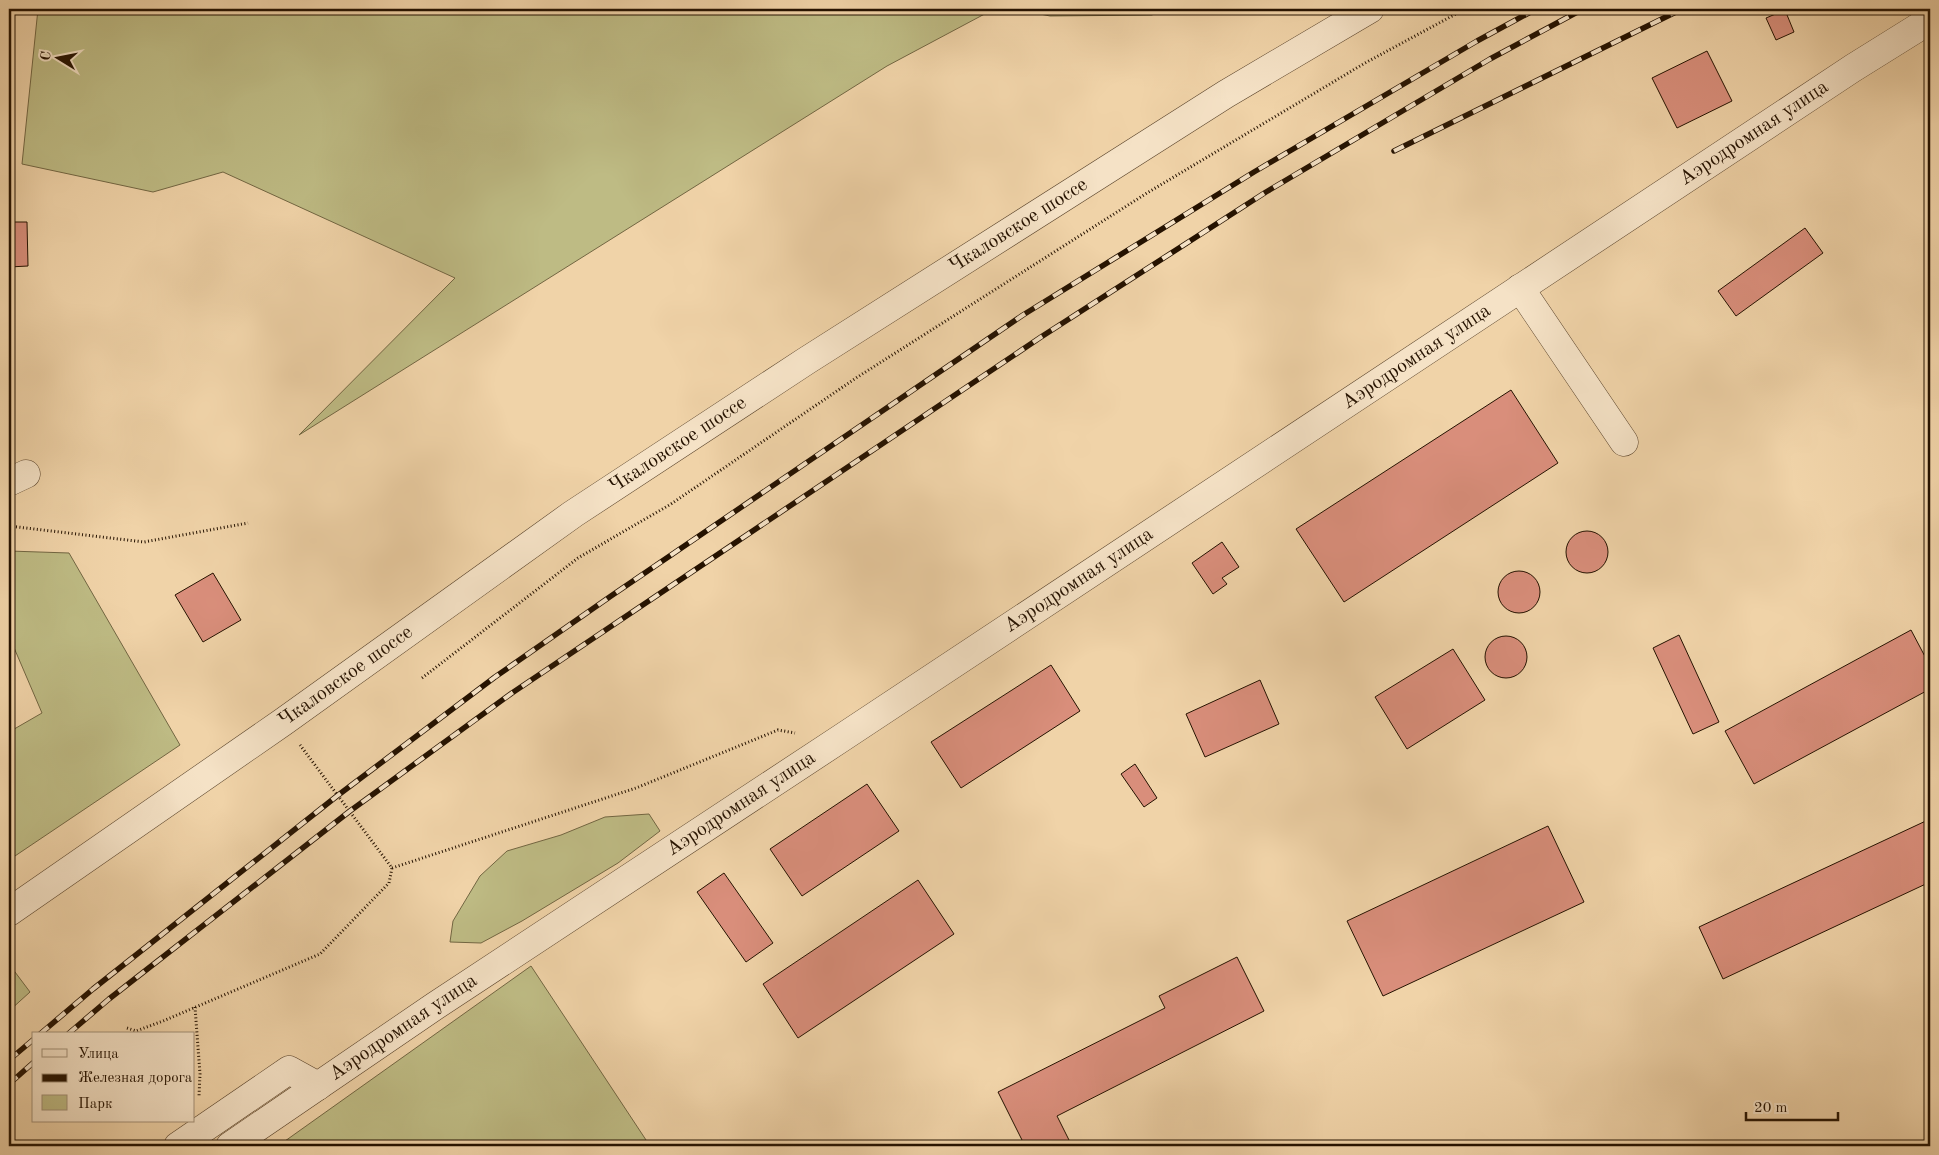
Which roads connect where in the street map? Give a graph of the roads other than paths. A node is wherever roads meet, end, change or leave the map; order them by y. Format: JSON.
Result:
{"nodes":[{"id":1,"x":1370,"y":9,"type":"edge"},
{"id":2,"x":1930,"y":20,"type":"edge"},
{"id":3,"x":1520,"y":288,"type":"junction"},
{"id":4,"x":1624,"y":442,"type":"dead end"},
{"id":5,"x":9,"y":912,"type":"edge"},
{"id":6,"x":318,"y":1086,"type":"junction"},
{"id":7,"x":188,"y":1140,"type":"edge"},
{"id":8,"x":230,"y":1146,"type":"edge"}],
"edges":[{"from":1,"to":5,"type":"street","name":"Чкаловское шоссе"},
{"from":2,"to":3,"type":"street","name":"Аэродромная улица"},
{"from":3,"to":4,"type":"street"},
{"from":3,"to":6,"type":"street","name":"Аэродромная улица"},
{"from":6,"to":7,"type":"street"},
{"from":6,"to":8,"type":"street","name":"Аэродромная улица"}]}
